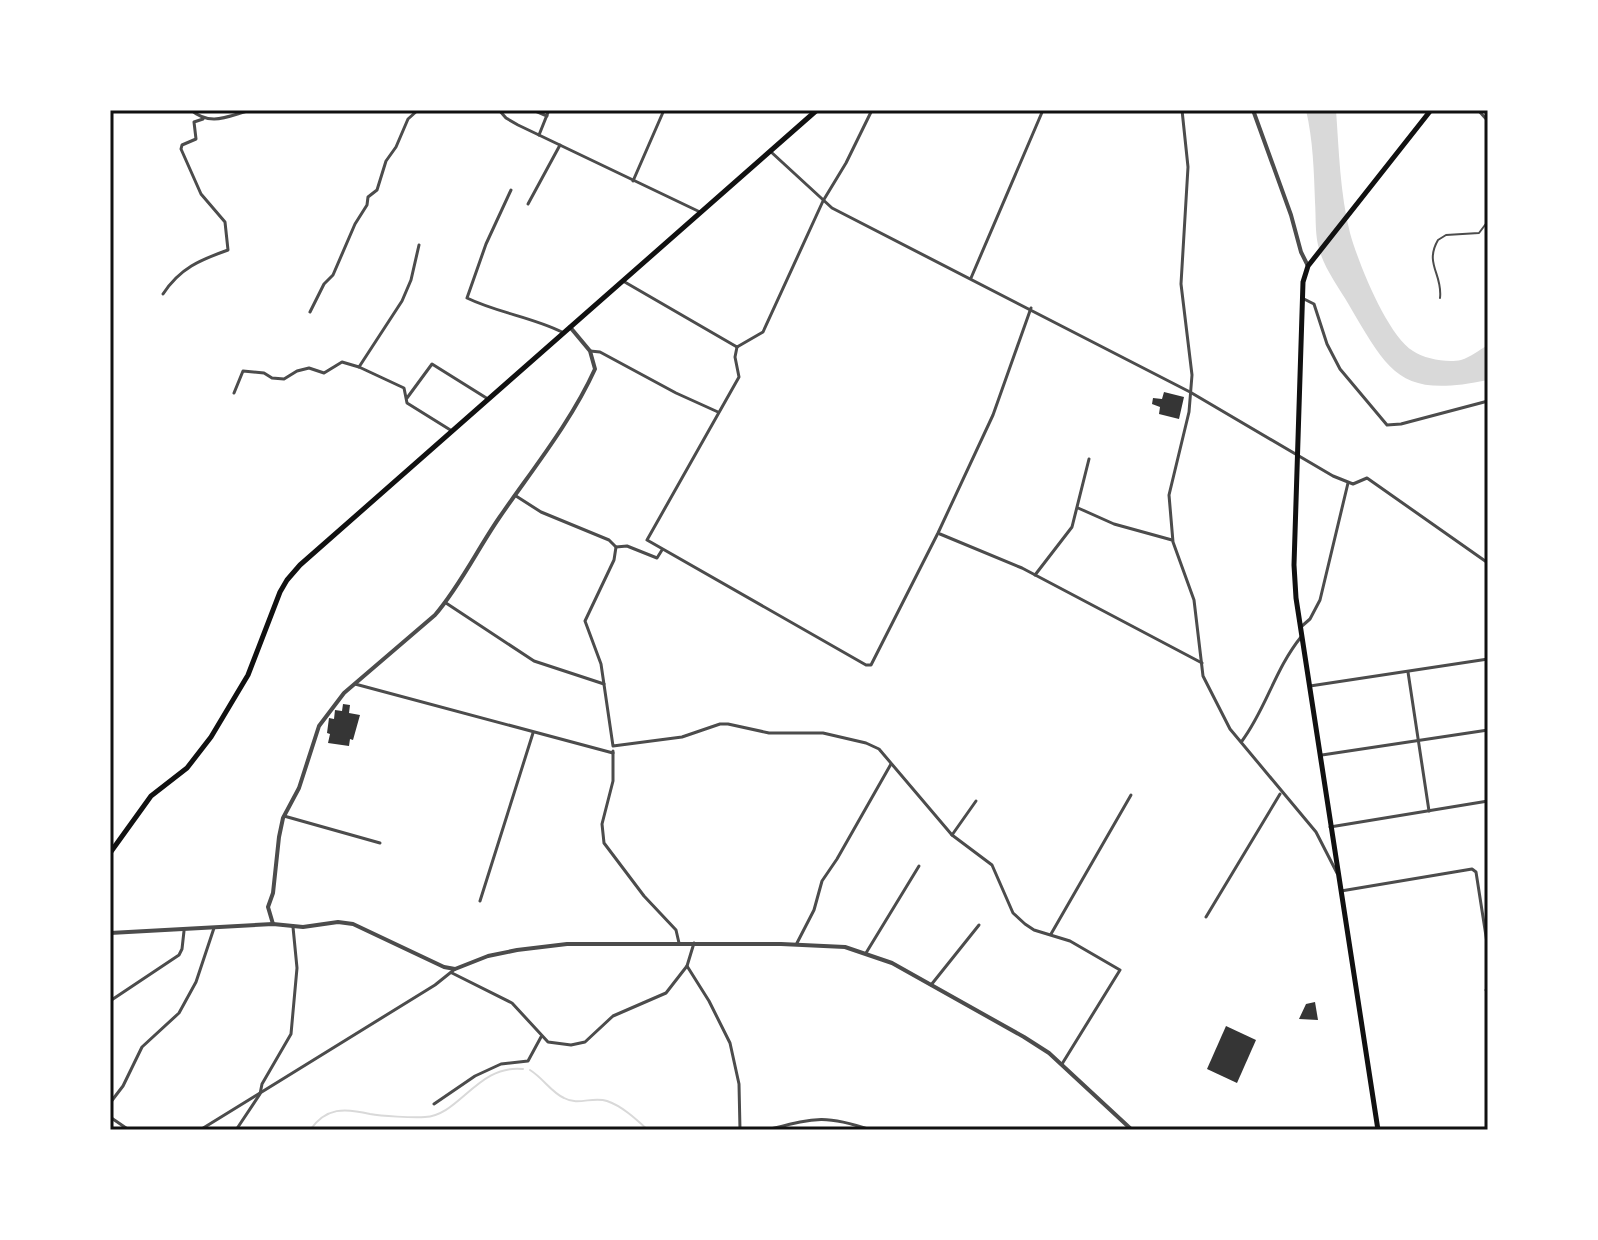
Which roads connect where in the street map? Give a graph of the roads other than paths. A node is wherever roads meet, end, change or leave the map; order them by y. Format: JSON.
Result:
{"nodes":[{"id":1,"x":191,"y":110,"type":"edge"},
{"id":2,"x":251,"y":110,"type":"edge"},
{"id":3,"x":418,"y":110,"type":"edge"},
{"id":4,"x":499,"y":110,"type":"edge"},
{"id":5,"x":533,"y":110,"type":"edge"},
{"id":6,"x":549,"y":110,"type":"edge"},
{"id":7,"x":664,"y":110,"type":"edge"},
{"id":8,"x":817,"y":110,"type":"edge"},
{"id":9,"x":872,"y":110,"type":"edge"},
{"id":10,"x":1043,"y":110,"type":"edge"},
{"id":11,"x":1182,"y":110,"type":"edge"},
{"id":12,"x":1253,"y":110,"type":"edge"},
{"id":13,"x":1431,"y":110,"type":"edge"},
{"id":14,"x":1478,"y":110,"type":"edge"},
{"id":15,"x":547,"y":116,"type":"junction"},
{"id":16,"x":203,"y":119,"type":"junction"},
{"id":17,"x":1488,"y":121,"type":"edge"},
{"id":18,"x":539,"y":135,"type":"junction"},
{"id":19,"x":560,"y":145,"type":"junction"},
{"id":20,"x":770,"y":151,"type":"junction"},
{"id":21,"x":633,"y":181,"type":"junction"},
{"id":22,"x":511,"y":190,"type":"dead end"},
{"id":23,"x":823,"y":201,"type":"junction"},
{"id":24,"x":528,"y":204,"type":"dead end"},
{"id":25,"x":700,"y":212,"type":"junction"},
{"id":26,"x":1488,"y":221,"type":"edge"},
{"id":27,"x":419,"y":245,"type":"dead end"},
{"id":28,"x":1310,"y":264,"type":"junction"},
{"id":29,"x":971,"y":278,"type":"junction"},
{"id":30,"x":621,"y":280,"type":"junction"},
{"id":31,"x":163,"y":294,"type":"dead end"},
{"id":32,"x":1302,"y":298,"type":"junction"},
{"id":33,"x":1440,"y":298,"type":"dead end"},
{"id":34,"x":1031,"y":308,"type":"junction"},
{"id":35,"x":310,"y":312,"type":"dead end"},
{"id":36,"x":570,"y":326,"type":"junction"},
{"id":37,"x":562,"y":332,"type":"junction"},
{"id":38,"x":737,"y":347,"type":"junction"},
{"id":39,"x":590,"y":351,"type":"junction"},
{"id":40,"x":359,"y":367,"type":"junction"},
{"id":41,"x":1190,"y":392,"type":"junction"},
{"id":42,"x":234,"y":393,"type":"dead end"},
{"id":43,"x":406,"y":399,"type":"junction"},
{"id":44,"x":488,"y":399,"type":"junction"},
{"id":45,"x":1488,"y":401,"type":"edge"},
{"id":46,"x":718,"y":412,"type":"junction"},
{"id":47,"x":452,"y":431,"type":"junction"},
{"id":48,"x":1298,"y":455,"type":"junction"},
{"id":49,"x":1089,"y":459,"type":"dead end"},
{"id":50,"x":1348,"y":483,"type":"junction"},
{"id":51,"x":516,"y":496,"type":"junction"},
{"id":52,"x":1078,"y":508,"type":"junction"},
{"id":53,"x":938,"y":533,"type":"junction"},
{"id":54,"x":1172,"y":540,"type":"junction"},
{"id":55,"x":616,"y":547,"type":"junction"},
{"id":56,"x":662,"y":550,"type":"junction"},
{"id":57,"x":1488,"y":563,"type":"edge"},
{"id":58,"x":1035,"y":575,"type":"junction"},
{"id":59,"x":446,"y":603,"type":"junction"},
{"id":60,"x":1299,"y":628,"type":"junction"},
{"id":61,"x":1301,"y":637,"type":"junction"},
{"id":62,"x":1488,"y":659,"type":"edge"},
{"id":63,"x":1202,"y":663,"type":"junction"},
{"id":64,"x":1408,"y":671,"type":"junction"},
{"id":65,"x":355,"y":684,"type":"junction"},
{"id":66,"x":604,"y":684,"type":"junction"},
{"id":67,"x":1308,"y":686,"type":"junction"},
{"id":68,"x":1488,"y":730,"type":"edge"},
{"id":69,"x":533,"y":733,"type":"junction"},
{"id":70,"x":1418,"y":740,"type":"junction"},
{"id":71,"x":1241,"y":742,"type":"junction"},
{"id":72,"x":613,"y":746,"type":"junction"},
{"id":73,"x":613,"y":753,"type":"junction"},
{"id":74,"x":1319,"y":755,"type":"junction"},
{"id":75,"x":891,"y":764,"type":"junction"},
{"id":76,"x":1281,"y":793,"type":"junction"},
{"id":77,"x":1131,"y":795,"type":"dead end"},
{"id":78,"x":976,"y":801,"type":"dead end"},
{"id":79,"x":1488,"y":801,"type":"edge"},
{"id":80,"x":1429,"y":811,"type":"junction"},
{"id":81,"x":284,"y":816,"type":"junction"},
{"id":82,"x":1330,"y":827,"type":"junction"},
{"id":83,"x":952,"y":835,"type":"junction"},
{"id":84,"x":380,"y":843,"type":"dead end"},
{"id":85,"x":110,"y":853,"type":"edge"},
{"id":86,"x":919,"y":866,"type":"dead end"},
{"id":87,"x":1337,"y":873,"type":"junction"},
{"id":88,"x":1339,"y":891,"type":"junction"},
{"id":89,"x":480,"y":901,"type":"dead end"},
{"id":90,"x":1206,"y":917,"type":"dead end"},
{"id":91,"x":273,"y":924,"type":"junction"},
{"id":92,"x":979,"y":925,"type":"dead end"},
{"id":93,"x":293,"y":927,"type":"junction"},
{"id":94,"x":214,"y":928,"type":"junction"},
{"id":95,"x":184,"y":929,"type":"junction"},
{"id":96,"x":110,"y":933,"type":"edge"},
{"id":97,"x":1051,"y":935,"type":"junction"},
{"id":98,"x":679,"y":943,"type":"junction"},
{"id":99,"x":694,"y":943,"type":"junction"},
{"id":100,"x":797,"y":944,"type":"junction"},
{"id":101,"x":1488,"y":949,"type":"edge"},
{"id":102,"x":866,"y":953,"type":"junction"},
{"id":103,"x":687,"y":966,"type":"junction"},
{"id":104,"x":454,"y":971,"type":"junction"},
{"id":105,"x":930,"y":985,"type":"junction"},
{"id":106,"x":110,"y":1001,"type":"edge"},
{"id":107,"x":541,"y":1037,"type":"junction"},
{"id":108,"x":1062,"y":1065,"type":"junction"},
{"id":109,"x":260,"y":1094,"type":"junction"},
{"id":110,"x":110,"y":1103,"type":"edge"},
{"id":111,"x":434,"y":1104,"type":"dead end"},
{"id":112,"x":110,"y":1117,"type":"edge"},
{"id":113,"x":129,"y":1130,"type":"edge"},
{"id":114,"x":200,"y":1130,"type":"edge"},
{"id":115,"x":236,"y":1130,"type":"edge"},
{"id":116,"x":740,"y":1130,"type":"edge"},
{"id":117,"x":767,"y":1130,"type":"edge"},
{"id":118,"x":871,"y":1130,"type":"edge"},
{"id":119,"x":1132,"y":1130,"type":"edge"},
{"id":120,"x":1378,"y":1130,"type":"edge"}],
"edges":[{"from":1,"to":16,"type":"street"},
{"from":2,"to":16,"type":"street"},
{"from":3,"to":35,"type":"street"},
{"from":4,"to":18,"type":"street"},
{"from":5,"to":15,"type":"street"},
{"from":6,"to":15,"type":"street"},
{"from":7,"to":21,"type":"street"},
{"from":8,"to":20,"type":"main road"},
{"from":9,"to":23,"type":"street"},
{"from":10,"to":29,"type":"street"},
{"from":11,"to":41,"type":"street"},
{"from":12,"to":28,"type":"street"},
{"from":13,"to":28,"type":"main road"},
{"from":14,"to":17,"type":"street"},
{"from":15,"to":18,"type":"street"},
{"from":16,"to":31,"type":"street"},
{"from":18,"to":19,"type":"street"},
{"from":19,"to":21,"type":"street"},
{"from":19,"to":24,"type":"street"},
{"from":20,"to":23,"type":"street"},
{"from":20,"to":25,"type":"main road"},
{"from":21,"to":25,"type":"street"},
{"from":22,"to":37,"type":"street"},
{"from":23,"to":29,"type":"street"},
{"from":23,"to":38,"type":"street"},
{"from":25,"to":30,"type":"main road"},
{"from":26,"to":33,"type":"lane"},
{"from":27,"to":40,"type":"street"},
{"from":28,"to":32,"type":"main road"},
{"from":29,"to":34,"type":"street"},
{"from":30,"to":36,"type":"main road"},
{"from":30,"to":38,"type":"street"},
{"from":32,"to":45,"type":"street"},
{"from":32,"to":48,"type":"main road"},
{"from":34,"to":41,"type":"street"},
{"from":34,"to":53,"type":"street"},
{"from":36,"to":37,"type":"main road"},
{"from":36,"to":39,"type":"street"},
{"from":37,"to":44,"type":"main road"},
{"from":38,"to":46,"type":"street"},
{"from":39,"to":46,"type":"street"},
{"from":39,"to":51,"type":"street"},
{"from":40,"to":42,"type":"street"},
{"from":40,"to":43,"type":"street"},
{"from":41,"to":48,"type":"street"},
{"from":41,"to":54,"type":"street"},
{"from":43,"to":44,"type":"street"},
{"from":43,"to":47,"type":"street"},
{"from":44,"to":47,"type":"main road"},
{"from":46,"to":56,"type":"street"},
{"from":47,"to":85,"type":"main road"},
{"from":48,"to":50,"type":"street"},
{"from":48,"to":60,"type":"main road"},
{"from":49,"to":52,"type":"street"},
{"from":50,"to":57,"type":"street"},
{"from":50,"to":60,"type":"street"},
{"from":51,"to":55,"type":"street"},
{"from":51,"to":59,"type":"street"},
{"from":52,"to":54,"type":"street"},
{"from":52,"to":58,"type":"street"},
{"from":53,"to":56,"type":"street"},
{"from":53,"to":58,"type":"street"},
{"from":54,"to":63,"type":"street"},
{"from":55,"to":56,"type":"street"},
{"from":55,"to":66,"type":"street"},
{"from":58,"to":63,"type":"street"},
{"from":59,"to":65,"type":"street"},
{"from":59,"to":66,"type":"street"},
{"from":60,"to":61,"type":"main road"},
{"from":61,"to":67,"type":"main road"},
{"from":61,"to":71,"type":"street"},
{"from":62,"to":64,"type":"street"},
{"from":63,"to":71,"type":"street"},
{"from":64,"to":67,"type":"street"},
{"from":64,"to":70,"type":"street"},
{"from":65,"to":69,"type":"street"},
{"from":65,"to":81,"type":"street"},
{"from":66,"to":72,"type":"street"},
{"from":67,"to":74,"type":"main road"},
{"from":68,"to":70,"type":"street"},
{"from":69,"to":73,"type":"street"},
{"from":69,"to":89,"type":"street"},
{"from":70,"to":74,"type":"street"},
{"from":70,"to":80,"type":"street"},
{"from":71,"to":76,"type":"street"},
{"from":72,"to":73,"type":"street"},
{"from":72,"to":75,"type":"street"},
{"from":73,"to":98,"type":"street"},
{"from":74,"to":82,"type":"main road"},
{"from":75,"to":83,"type":"street"},
{"from":75,"to":100,"type":"street"},
{"from":76,"to":87,"type":"street"},
{"from":76,"to":90,"type":"street"},
{"from":77,"to":97,"type":"street"},
{"from":78,"to":83,"type":"street"},
{"from":79,"to":80,"type":"street"},
{"from":80,"to":82,"type":"street"},
{"from":81,"to":84,"type":"street"},
{"from":81,"to":91,"type":"street"},
{"from":82,"to":87,"type":"main road"},
{"from":83,"to":97,"type":"street"},
{"from":86,"to":102,"type":"street"},
{"from":87,"to":88,"type":"main road"},
{"from":88,"to":101,"type":"street"},
{"from":88,"to":120,"type":"main road"},
{"from":91,"to":93,"type":"street"},
{"from":91,"to":94,"type":"street"},
{"from":92,"to":105,"type":"street"},
{"from":93,"to":104,"type":"street"},
{"from":93,"to":109,"type":"street"},
{"from":94,"to":95,"type":"street"},
{"from":94,"to":110,"type":"street"},
{"from":95,"to":96,"type":"street"},
{"from":95,"to":106,"type":"street"},
{"from":97,"to":108,"type":"street"},
{"from":98,"to":99,"type":"street"},
{"from":98,"to":104,"type":"street"},
{"from":99,"to":100,"type":"street"},
{"from":99,"to":103,"type":"street"},
{"from":100,"to":102,"type":"street"},
{"from":102,"to":105,"type":"street"},
{"from":103,"to":107,"type":"street"},
{"from":103,"to":116,"type":"street"},
{"from":104,"to":107,"type":"street"},
{"from":104,"to":109,"type":"street"},
{"from":105,"to":108,"type":"street"},
{"from":107,"to":111,"type":"street"},
{"from":108,"to":119,"type":"street"},
{"from":109,"to":114,"type":"street"},
{"from":109,"to":115,"type":"street"},
{"from":112,"to":113,"type":"street"},
{"from":117,"to":118,"type":"street"}]}
